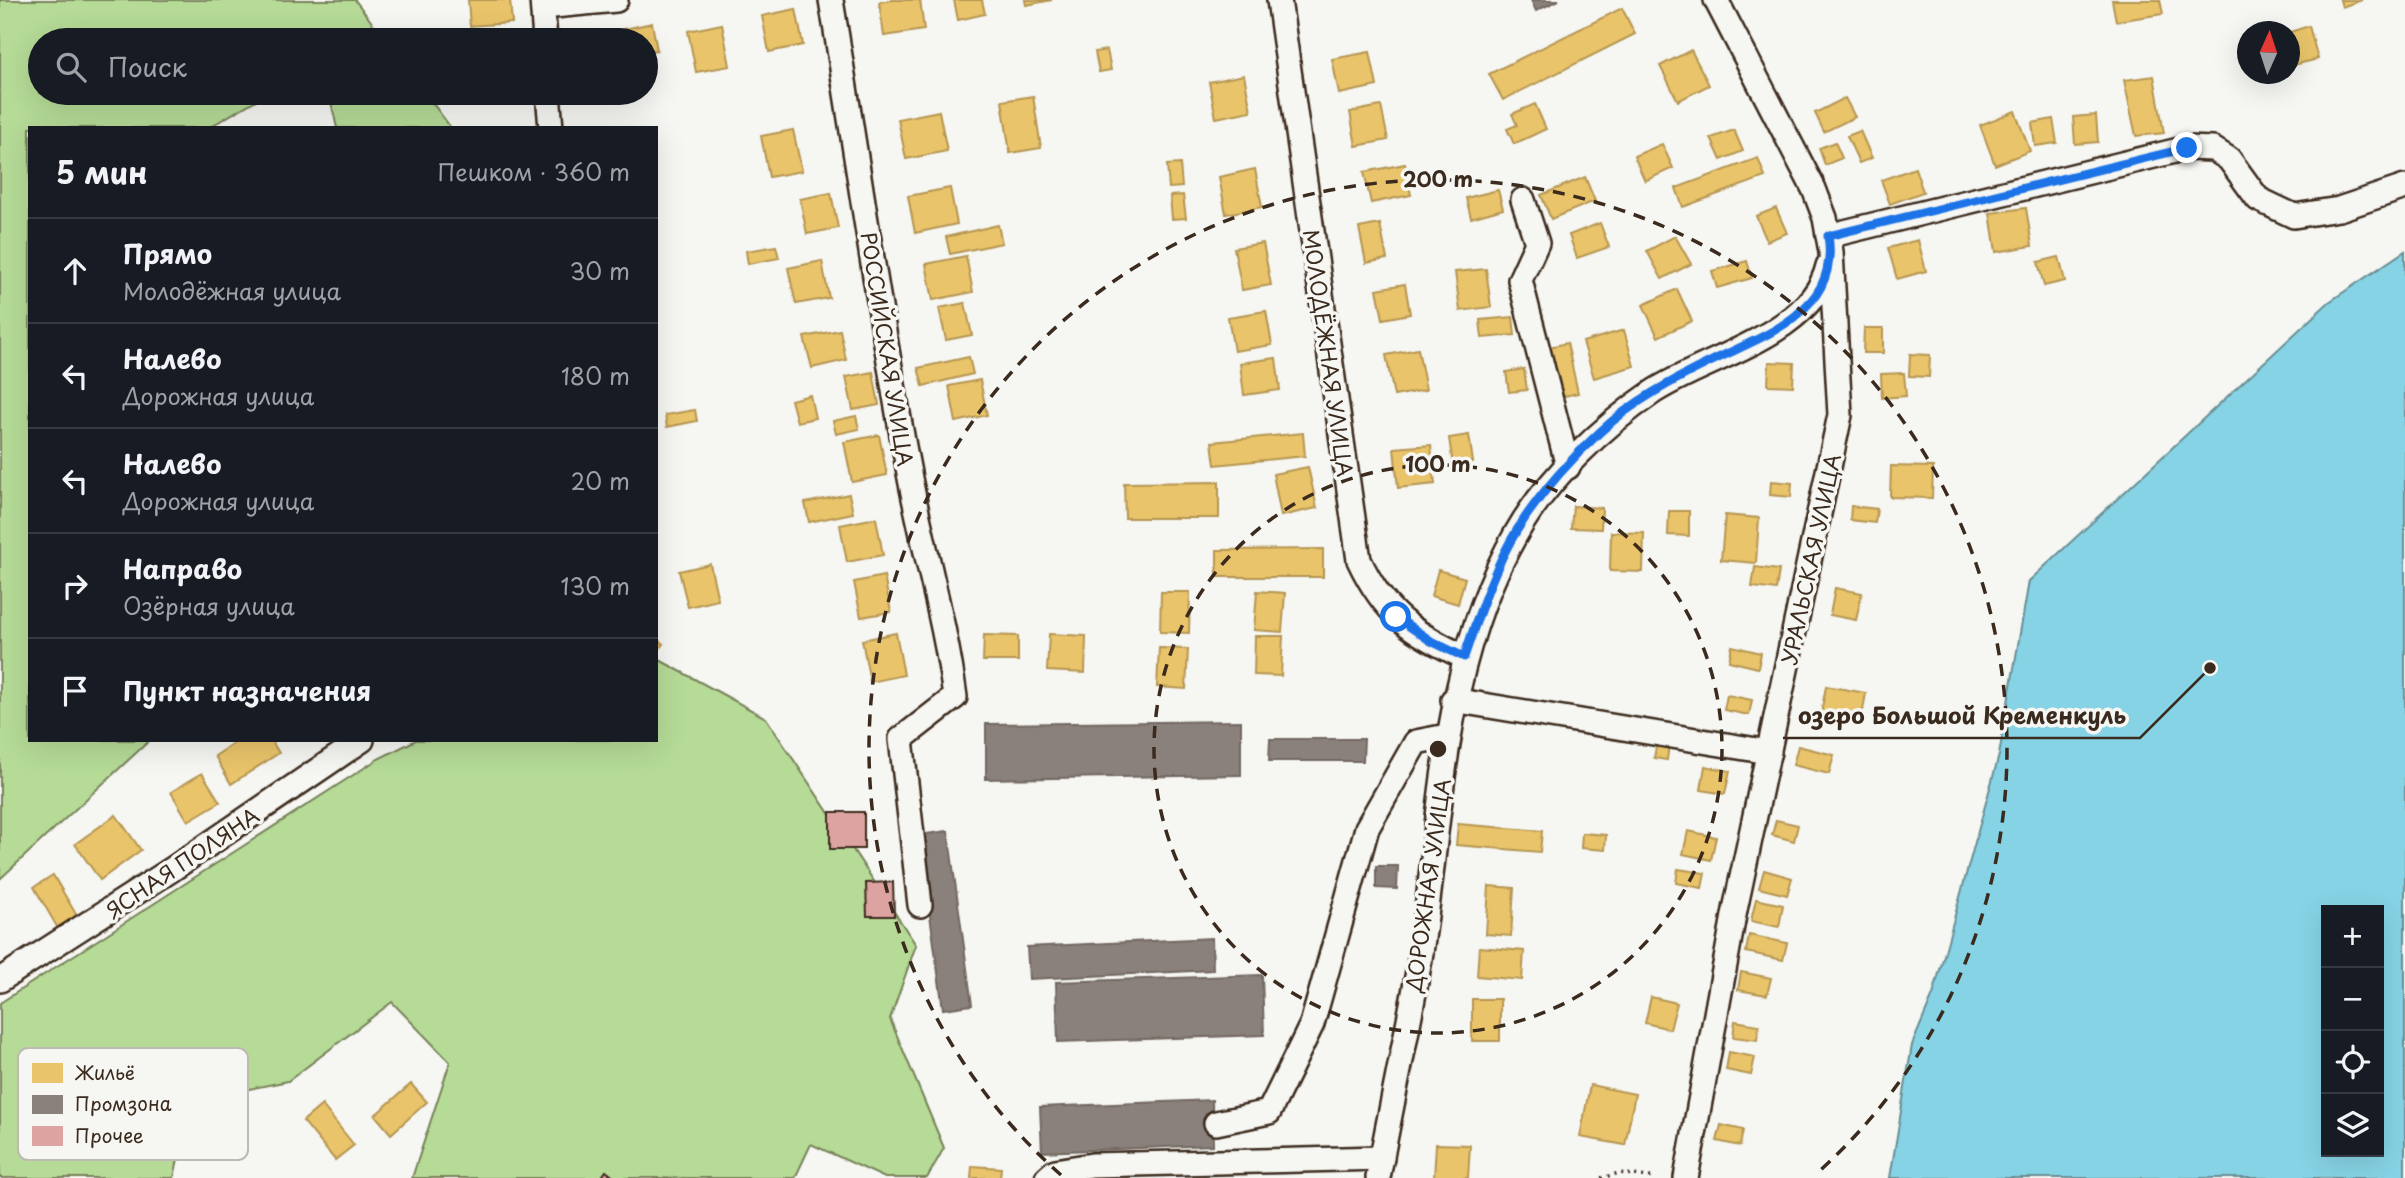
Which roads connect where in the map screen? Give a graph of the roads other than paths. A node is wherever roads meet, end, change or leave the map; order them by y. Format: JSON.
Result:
{"nodes":[{"id":1,"x":616,"y":0,"type":"edge"},
{"id":2,"x":831,"y":0,"type":"edge"},
{"id":3,"x":1279,"y":0,"type":"edge"},
{"id":4,"x":1716,"y":0,"type":"edge"},
{"id":5,"x":542,"y":4,"type":"edge"},
{"id":6,"x":544,"y":28,"type":"edge"},
{"id":7,"x":549,"y":105,"type":"edge"},
{"id":8,"x":551,"y":126,"type":"edge"},
{"id":9,"x":2405,"y":187,"type":"edge"},
{"id":10,"x":1523,"y":200,"type":"dead end"},
{"id":11,"x":1830,"y":244,"type":"junction"},
{"id":12,"x":1568,"y":467,"type":"junction"},
{"id":13,"x":1464,"y":657,"type":"junction"},
{"id":14,"x":1454,"y":700,"type":"junction"},
{"id":15,"x":1447,"y":736,"type":"junction"},
{"id":16,"x":359,"y":742,"type":"edge"},
{"id":17,"x":1769,"y":752,"type":"junction"},
{"id":18,"x":920,"y":905,"type":"dead end"},
{"id":19,"x":0,"y":980,"type":"edge"},
{"id":20,"x":1216,"y":1123,"type":"dead end"},
{"id":21,"x":1380,"y":1168,"type":"edge"},
{"id":22,"x":1047,"y":1178,"type":"edge"},
{"id":23,"x":1686,"y":1178,"type":"edge"}],
"edges":[{"from":1,"to":5,"type":"street"},
{"from":2,"to":18,"type":"street","name":"РОССИЙСКАЯ УЛИЦА"},
{"from":3,"to":13,"type":"street","name":"МОЛОДЁЖНАЯ УЛИЦА"},
{"from":4,"to":11,"type":"street","name":"УРАЛЬСКАЯ УЛИЦА"},
{"from":5,"to":6,"type":"street"},
{"from":7,"to":8,"type":"street"},
{"from":9,"to":11,"type":"street"},
{"from":10,"to":12,"type":"street"},
{"from":11,"to":12,"type":"street","name":"ДОРОЖНАЯ УЛИЦА"},
{"from":11,"to":17,"type":"street","name":"УРАЛЬСКАЯ УЛИЦА"},
{"from":12,"to":13,"type":"street","name":"ДОРОЖНАЯ УЛИЦА"},
{"from":13,"to":14,"type":"street","name":"ДОРОЖНАЯ УЛИЦА"},
{"from":14,"to":15,"type":"street","name":"ДОРОЖНАЯ УЛИЦА"},
{"from":14,"to":17,"type":"street"},
{"from":15,"to":20,"type":"street"},
{"from":15,"to":21,"type":"street","name":"ДОРОЖНАЯ УЛИЦА"},
{"from":16,"to":19,"type":"street","name":"ЯСНАЯ ПОЛЯНА"},
{"from":17,"to":23,"type":"street","name":"УРАЛЬСКАЯ УЛИЦА"},
{"from":21,"to":22,"type":"street"}]}
